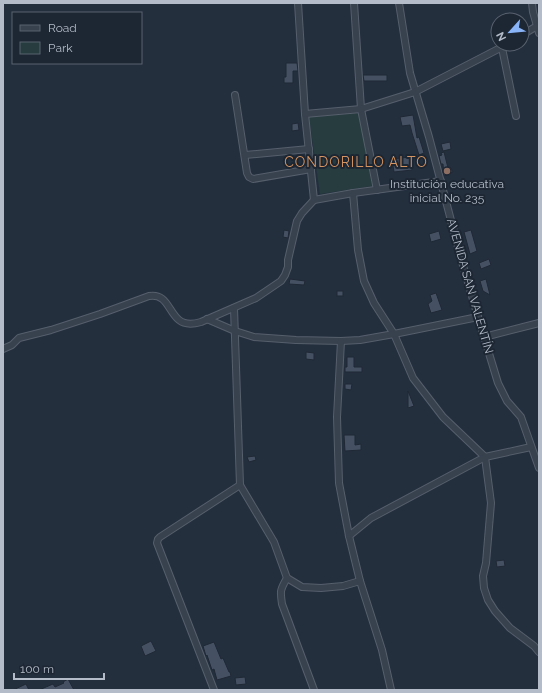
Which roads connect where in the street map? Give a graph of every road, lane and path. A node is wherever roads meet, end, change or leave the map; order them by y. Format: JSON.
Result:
{"nodes":[{"id":1,"x":298,"y":3,"type":"edge"},
{"id":2,"x":354,"y":3,"type":"edge"},
{"id":3,"x":399,"y":3,"type":"edge"},
{"id":4,"x":531,"y":3,"type":"edge"},
{"id":5,"x":537,"y":26,"type":"junction"},
{"id":6,"x":530,"y":30,"type":"edge"},
{"id":7,"x":539,"y":33,"type":"edge"},
{"id":8,"x":494,"y":52,"type":"edge"},
{"id":9,"x":503,"y":52,"type":"edge"},
{"id":10,"x":415,"y":92,"type":"junction"},
{"id":11,"x":235,"y":95,"type":"dead end"},
{"id":12,"x":361,"y":109,"type":"junction"},
{"id":13,"x":305,"y":114,"type":"junction"},
{"id":14,"x":516,"y":116,"type":"dead end"},
{"id":15,"x":309,"y":149,"type":"junction"},
{"id":16,"x":245,"y":154,"type":"junction"},
{"id":17,"x":311,"y":169,"type":"junction"},
{"id":18,"x":441,"y":181,"type":"junction"},
{"id":19,"x":377,"y":190,"type":"junction"},
{"id":20,"x":353,"y":193,"type":"junction"},
{"id":21,"x":314,"y":200,"type":"junction"},
{"id":22,"x":234,"y":308,"type":"junction"},
{"id":23,"x":478,"y":316,"type":"junction"},
{"id":24,"x":207,"y":319,"type":"junction"},
{"id":25,"x":539,"y":323,"type":"edge"},
{"id":26,"x":235,"y":331,"type":"junction"},
{"id":27,"x":394,"y":334,"type":"junction"},
{"id":28,"x":484,"y":337,"type":"junction"},
{"id":29,"x":341,"y":341,"type":"junction"},
{"id":30,"x":3,"y":348,"type":"edge"},
{"id":31,"x":531,"y":447,"type":"junction"},
{"id":32,"x":485,"y":457,"type":"junction"},
{"id":33,"x":539,"y":468,"type":"edge"},
{"id":34,"x":240,"y":485,"type":"junction"},
{"id":35,"x":349,"y":536,"type":"junction"},
{"id":36,"x":287,"y":578,"type":"junction"},
{"id":37,"x":360,"y":581,"type":"junction"},
{"id":38,"x":539,"y":652,"type":"edge"},
{"id":39,"x":214,"y":690,"type":"edge"},
{"id":40,"x":314,"y":690,"type":"edge"},
{"id":41,"x":391,"y":690,"type":"edge"}],
"edges":[{"from":1,"to":13,"type":"street"},
{"from":2,"to":12,"type":"street"},
{"from":3,"to":10,"type":"street","name":"AVENIDA SAN VALENTÍN"},
{"from":4,"to":5,"type":"street"},
{"from":5,"to":6,"type":"street"},
{"from":5,"to":7,"type":"street"},
{"from":8,"to":10,"type":"street"},
{"from":9,"to":14,"type":"street"},
{"from":10,"to":12,"type":"street"},
{"from":10,"to":18,"type":"street","name":"AVENIDA SAN VALENTÍN"},
{"from":11,"to":16,"type":"street"},
{"from":12,"to":13,"type":"street"},
{"from":12,"to":19,"type":"street"},
{"from":13,"to":15,"type":"street"},
{"from":15,"to":16,"type":"street"},
{"from":15,"to":17,"type":"street"},
{"from":16,"to":17,"type":"street"},
{"from":17,"to":21,"type":"street"},
{"from":18,"to":19,"type":"street"},
{"from":18,"to":23,"type":"street","name":"AVENIDA SAN VALENTÍN"},
{"from":19,"to":20,"type":"street"},
{"from":20,"to":21,"type":"street"},
{"from":20,"to":27,"type":"street"},
{"from":21,"to":22,"type":"street"},
{"from":22,"to":24,"type":"street"},
{"from":22,"to":26,"type":"street"},
{"from":23,"to":27,"type":"street"},
{"from":23,"to":28,"type":"street","name":"AVENIDA SAN VALENTÍN"},
{"from":24,"to":26,"type":"street"},
{"from":24,"to":30,"type":"street"},
{"from":25,"to":28,"type":"street"},
{"from":26,"to":29,"type":"street"},
{"from":26,"to":34,"type":"street"},
{"from":27,"to":29,"type":"street"},
{"from":27,"to":32,"type":"street"},
{"from":28,"to":31,"type":"street","name":"AVENIDA SAN VALENTÍN"},
{"from":29,"to":35,"type":"street"},
{"from":31,"to":32,"type":"street"},
{"from":31,"to":33,"type":"street","name":"AVENIDA SAN VALENTÍN"},
{"from":32,"to":35,"type":"street"},
{"from":32,"to":38,"type":"street"},
{"from":34,"to":36,"type":"street"},
{"from":34,"to":39,"type":"street"},
{"from":35,"to":37,"type":"street"},
{"from":36,"to":37,"type":"street"},
{"from":36,"to":40,"type":"street"},
{"from":37,"to":41,"type":"street"}]}
